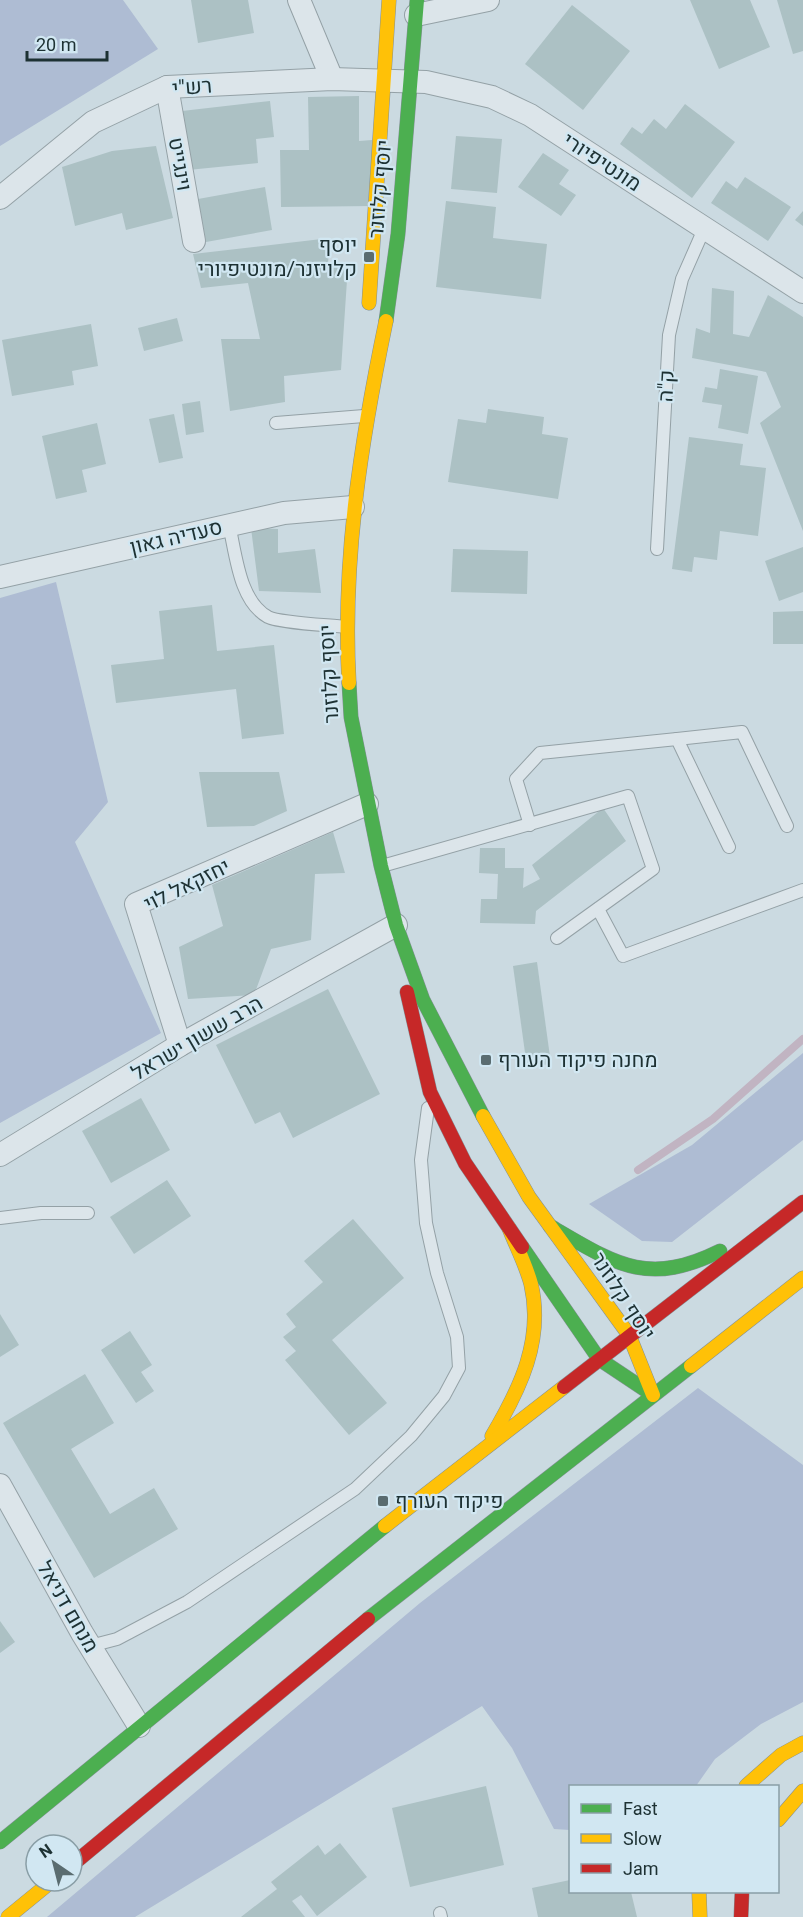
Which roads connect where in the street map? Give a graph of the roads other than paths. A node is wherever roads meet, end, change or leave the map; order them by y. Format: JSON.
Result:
{"nodes":[{"id":1,"x":299,"y":0,"type":"edge"},
{"id":2,"x":389,"y":0,"type":"edge"},
{"id":3,"x":488,"y":0,"type":"edge"},
{"id":4,"x":417,"y":8,"type":"edge"},
{"id":5,"x":332,"y":79,"type":"junction"},
{"id":6,"x":383,"y":79,"type":"junction"},
{"id":7,"x":411,"y":81,"type":"junction"},
{"id":8,"x":167,"y":87,"type":"junction"},
{"id":9,"x":0,"y":198,"type":"edge"},
{"id":10,"x":704,"y":229,"type":"junction"},
{"id":11,"x":194,"y":241,"type":"dead end"},
{"id":12,"x":803,"y":292,"type":"edge"},
{"id":13,"x":368,"y":314,"type":"dead end"},
{"id":14,"x":368,"y":337,"type":"dead end"},
{"id":15,"x":366,"y":416,"type":"junction"},
{"id":16,"x":276,"y":423,"type":"dead end"},
{"id":17,"x":353,"y":507,"type":"junction"},
{"id":18,"x":229,"y":525,"type":"junction"},
{"id":19,"x":657,"y":549,"type":"dead end"},
{"id":20,"x":0,"y":577,"type":"edge"},
{"id":21,"x":346,"y":627,"type":"junction"},
{"id":22,"x":677,"y":739,"type":"junction"},
{"id":23,"x":367,"y":804,"type":"junction"},
{"id":24,"x":530,"y":825,"type":"junction"},
{"id":25,"x":787,"y":826,"type":"dead end"},
{"id":26,"x":729,"y":847,"type":"dead end"},
{"id":27,"x":381,"y":866,"type":"junction"},
{"id":28,"x":803,"y":890,"type":"edge"},
{"id":29,"x":598,"y":909,"type":"junction"},
{"id":30,"x":396,"y":925,"type":"junction"},
{"id":31,"x":557,"y":938,"type":"dead end"},
{"id":32,"x":180,"y":1046,"type":"junction"},
{"id":33,"x":430,"y":1092,"type":"junction"},
{"id":34,"x":0,"y":1155,"type":"edge"},
{"id":35,"x":800,"y":1204,"type":"edge"},
{"id":36,"x":88,"y":1213,"type":"dead end"},
{"id":37,"x":0,"y":1218,"type":"edge"},
{"id":38,"x":550,"y":1226,"type":"junction"},
{"id":39,"x":509,"y":1228,"type":"junction"},
{"id":40,"x":803,"y":1278,"type":"edge"},
{"id":41,"x":629,"y":1335,"type":"junction"},
{"id":42,"x":599,"y":1359,"type":"junction"},
{"id":43,"x":653,"y":1395,"type":"junction"},
{"id":44,"x":483,"y":1450,"type":"junction"},
{"id":45,"x":0,"y":1485,"type":"edge"},
{"id":46,"x":82,"y":1633,"type":"junction"},
{"id":47,"x":140,"y":1726,"type":"junction"},
{"id":48,"x":803,"y":1743,"type":"edge"},
{"id":49,"x":747,"y":1785,"type":"edge"},
{"id":50,"x":803,"y":1791,"type":"edge"},
{"id":51,"x":779,"y":1818,"type":"edge"},
{"id":52,"x":0,"y":1842,"type":"edge"},
{"id":53,"x":84,"y":1854,"type":"edge"},
{"id":54,"x":37,"y":1893,"type":"edge"},
{"id":55,"x":699,"y":1893,"type":"edge"},
{"id":56,"x":742,"y":1893,"type":"edge"},
{"id":57,"x":8,"y":1917,"type":"edge"},
{"id":58,"x":700,"y":1917,"type":"edge"},
{"id":59,"x":741,"y":1917,"type":"edge"}],
"edges":[{"from":1,"to":5,"type":"street"},
{"from":2,"to":6,"type":"main road","name":"יוסף קלוזנר"},
{"from":3,"to":4,"type":"street"},
{"from":4,"to":7,"type":"main road","name":"יוסף קלוזנר"},
{"from":5,"to":6,"type":"street","name":"רש\"י"},
{"from":5,"to":8,"type":"street","name":"רש\"י"},
{"from":6,"to":7,"type":"street","name":"מונטיפיורי"},
{"from":6,"to":13,"type":"main road","name":"יוסף קלוזנר"},
{"from":7,"to":10,"type":"street","name":"מונטיפיורי"},
{"from":7,"to":15,"type":"main road","name":"יוסף קלוזנר"},
{"from":8,"to":9,"type":"street","name":"רש\"י"},
{"from":8,"to":11,"type":"street","name":"וינגייט"},
{"from":10,"to":12,"type":"street","name":"מונטיפיורי"},
{"from":10,"to":19,"type":"lane","name":"ק\"ה"},
{"from":14,"to":15,"type":"main road","name":"יוסף קלוזנר"},
{"from":15,"to":16,"type":"lane"},
{"from":15,"to":17,"type":"main road","name":"יוסף קלוזנר"},
{"from":17,"to":18,"type":"street","name":"סעדיה גאון"},
{"from":17,"to":21,"type":"main road","name":"יוסף קלוזנר"},
{"from":18,"to":20,"type":"street","name":"סעדיה גאון"},
{"from":18,"to":21,"type":"lane"},
{"from":21,"to":23,"type":"main road","name":"יוסף קלוזנר"},
{"from":22,"to":24,"type":"lane"},
{"from":22,"to":25,"type":"lane"},
{"from":22,"to":26,"type":"lane"},
{"from":23,"to":27,"type":"main road","name":"יוסף קלוזנר"},
{"from":23,"to":32,"type":"street","name":"יחזקאל לוי"},
{"from":24,"to":27,"type":"lane"},
{"from":24,"to":29,"type":"lane"},
{"from":27,"to":30,"type":"main road","name":"יוסף קלוזנר"},
{"from":28,"to":29,"type":"lane"},
{"from":29,"to":31,"type":"lane"},
{"from":30,"to":32,"type":"street","name":"הרב ששון ישראל"},
{"from":30,"to":33,"type":"main road","name":"יוסף קלוזנר"},
{"from":30,"to":38,"type":"main road","name":"יוסף קלוזנר"},
{"from":32,"to":34,"type":"street","name":"הרב ששון ישראל"},
{"from":33,"to":39,"type":"main road","name":"יוסף קלוזנר"},
{"from":33,"to":46,"type":"lane"},
{"from":35,"to":38,"type":"main road"},
{"from":35,"to":41,"type":"main road"},
{"from":36,"to":37,"type":"lane"},
{"from":38,"to":41,"type":"main road","name":"יוסף קלוזנר"},
{"from":39,"to":42,"type":"main road","name":"יוסף קלוזנר"},
{"from":39,"to":44,"type":"main road"},
{"from":40,"to":43,"type":"main road"},
{"from":41,"to":42,"type":"main road"},
{"from":41,"to":43,"type":"main road","name":"יוסף קלוזנר"},
{"from":42,"to":43,"type":"main road","name":"יוסף קלוזנר"},
{"from":42,"to":44,"type":"main road"},
{"from":43,"to":53,"type":"main road"},
{"from":44,"to":47,"type":"main road"},
{"from":45,"to":46,"type":"street","name":"מנחם דניאל"},
{"from":46,"to":47,"type":"street","name":"מנחם דניאל"},
{"from":47,"to":52,"type":"main road"},
{"from":48,"to":49,"type":"main road"},
{"from":50,"to":51,"type":"main road"},
{"from":54,"to":57,"type":"main road"},
{"from":55,"to":58,"type":"main road"},
{"from":56,"to":59,"type":"main road"}]}
